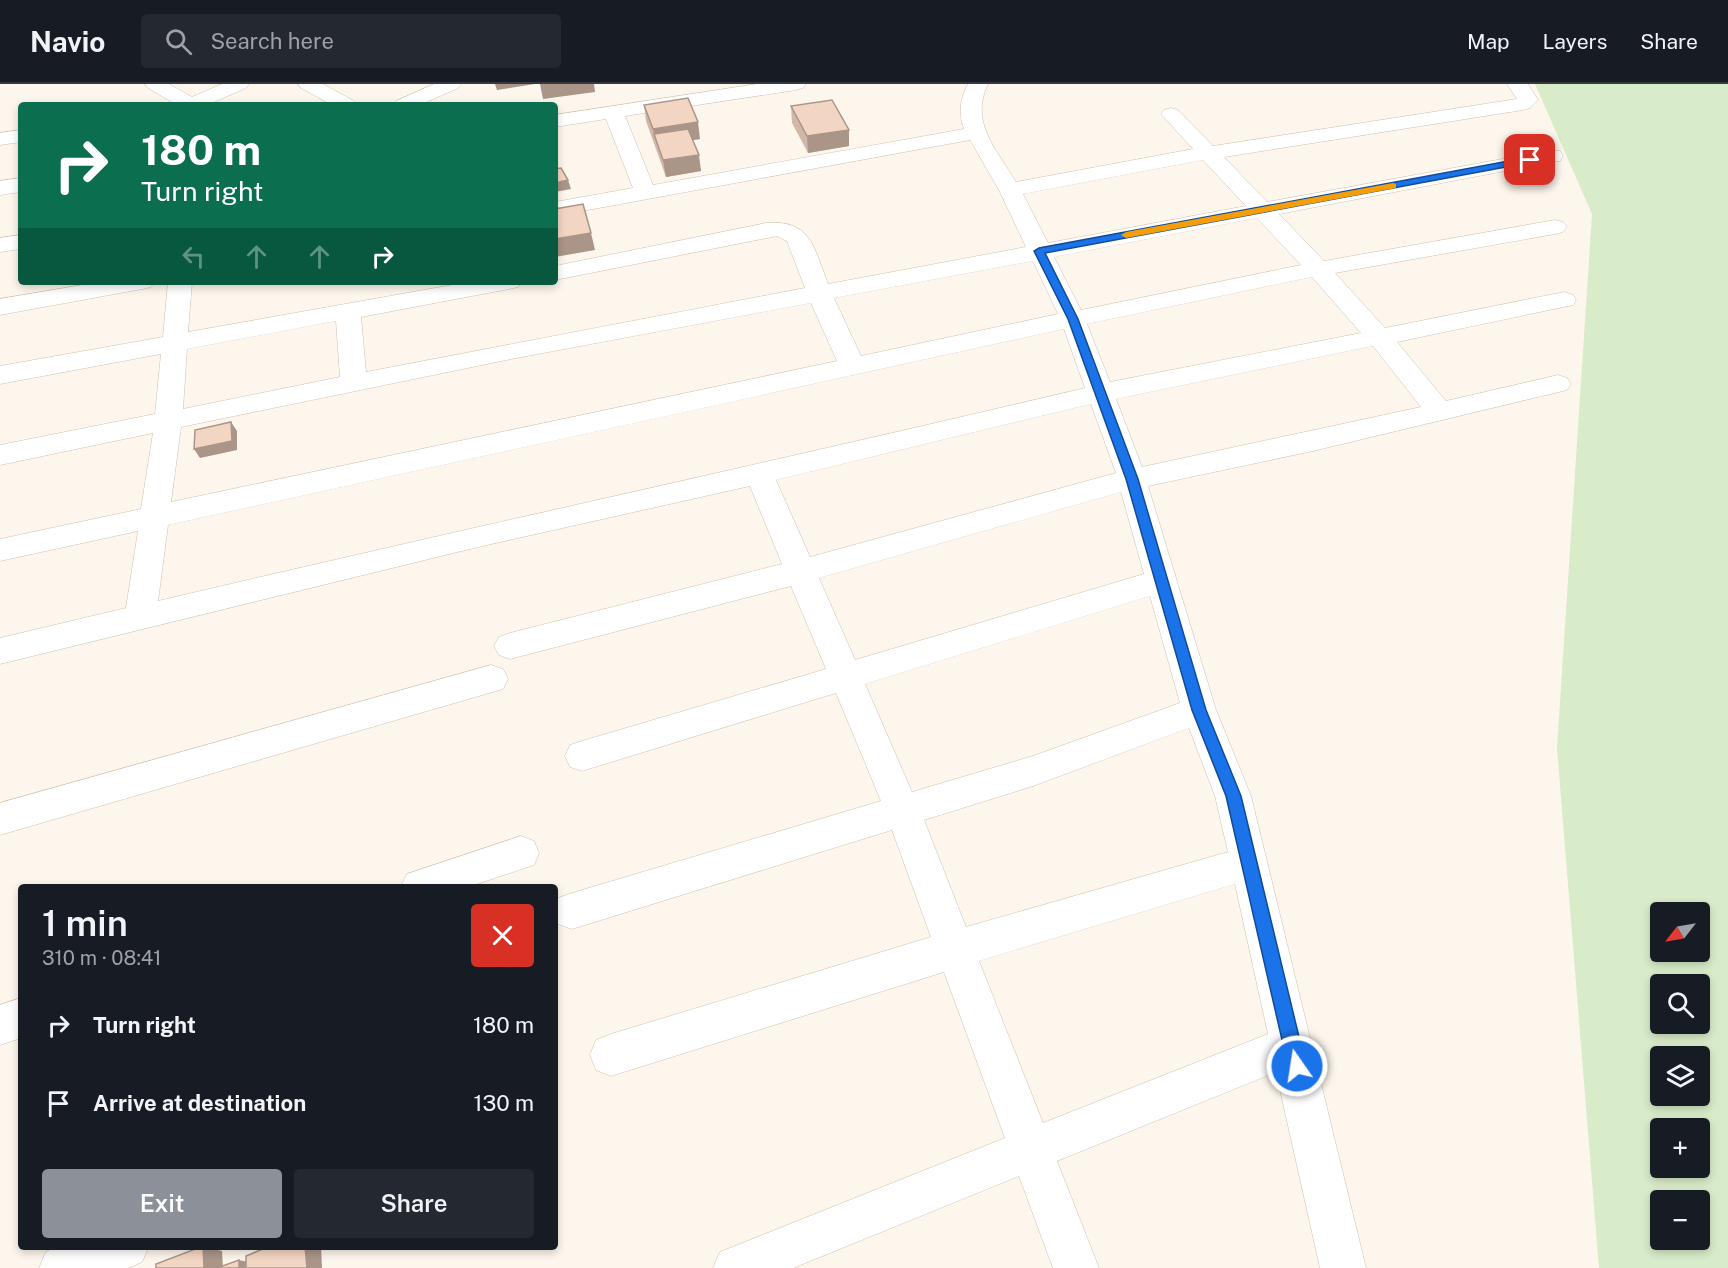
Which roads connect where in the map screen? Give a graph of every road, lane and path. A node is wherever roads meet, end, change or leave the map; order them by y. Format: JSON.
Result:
{"nodes":[{"id":1,"x":156,"y":84,"type":"edge"},
{"id":2,"x":239,"y":84,"type":"edge"},
{"id":3,"x":308,"y":84,"type":"edge"},
{"id":4,"x":451,"y":84,"type":"edge"},
{"id":5,"x":642,"y":84,"type":"edge"},
{"id":6,"x":796,"y":84,"type":"edge"},
{"id":7,"x":978,"y":84,"type":"edge"},
{"id":8,"x":1517,"y":84,"type":"edge"},
{"id":9,"x":188,"y":102,"type":"edge"},
{"id":10,"x":196,"y":102,"type":"edge"},
{"id":11,"x":341,"y":102,"type":"edge"},
{"id":12,"x":411,"y":102,"type":"edge"},
{"id":13,"x":649,"y":105,"type":"junction"},
{"id":14,"x":613,"y":111,"type":"junction"},
{"id":15,"x":1171,"y":114,"type":"dead end"},
{"id":16,"x":558,"y":120,"type":"edge"},
{"id":17,"x":976,"y":133,"type":"junction"},
{"id":18,"x":18,"y":136,"type":"edge"},
{"id":19,"x":0,"y":139,"type":"edge"},
{"id":20,"x":1207,"y":153,"type":"junction"},
{"id":21,"x":1552,"y":156,"type":"dead end"},
{"id":22,"x":18,"y":185,"type":"edge"},
{"id":23,"x":0,"y":188,"type":"edge"},
{"id":24,"x":1010,"y":190,"type":"junction"},
{"id":25,"x":646,"y":194,"type":"junction"},
{"id":26,"x":558,"y":209,"type":"edge"},
{"id":27,"x":1262,"y":210,"type":"junction"},
{"id":28,"x":1555,"y":227,"type":"dead end"},
{"id":29,"x":18,"y":242,"type":"edge"},
{"id":30,"x":0,"y":245,"type":"edge"},
{"id":31,"x":1039,"y":251,"type":"junction"},
{"id":32,"x":1318,"y":269,"type":"junction"},
{"id":33,"x":558,"y":272,"type":"edge"},
{"id":34,"x":125,"y":285,"type":"edge"},
{"id":35,"x":180,"y":285,"type":"edge"},
{"id":36,"x":493,"y":285,"type":"edge"},
{"id":37,"x":819,"y":293,"type":"junction"},
{"id":38,"x":1564,"y":300,"type":"dead end"},
{"id":39,"x":0,"y":307,"type":"edge"},
{"id":40,"x":348,"y":312,"type":"junction"},
{"id":41,"x":1073,"y":319,"type":"junction"},
{"id":42,"x":1379,"y":337,"type":"junction"},
{"id":43,"x":176,"y":343,"type":"junction"},
{"id":44,"x":853,"y":367,"type":"junction"},
{"id":45,"x":0,"y":375,"type":"edge"},
{"id":46,"x":354,"y":383,"type":"junction"},
{"id":47,"x":1558,"y":384,"type":"dead end"},
{"id":48,"x":1100,"y":393,"type":"junction"},
{"id":49,"x":1440,"y":412,"type":"junction"},
{"id":50,"x":168,"y":422,"type":"junction"},
{"id":51,"x":0,"y":455,"type":"edge"},
{"id":52,"x":759,"y":474,"type":"junction"},
{"id":53,"x":1132,"y":479,"type":"junction"},
{"id":54,"x":153,"y":518,"type":"junction"},
{"id":55,"x":0,"y":550,"type":"edge"},
{"id":56,"x":802,"y":571,"type":"junction"},
{"id":57,"x":1161,"y":580,"type":"junction"},
{"id":58,"x":140,"y":618,"type":"junction"},
{"id":59,"x":510,"y":646,"type":"dead end"},
{"id":60,"x":0,"y":651,"type":"edge"},
{"id":61,"x":847,"y":677,"type":"junction"},
{"id":62,"x":491,"y":679,"type":"dead end"},
{"id":63,"x":1199,"y":710,"type":"junction"},
{"id":64,"x":582,"y":756,"type":"dead end"},
{"id":65,"x":903,"y":811,"type":"junction"},
{"id":66,"x":0,"y":819,"type":"edge"},
{"id":67,"x":521,"y":853,"type":"dead end"},
{"id":68,"x":1250,"y":863,"type":"junction"},
{"id":69,"x":426,"y":884,"type":"edge"},
{"id":70,"x":572,"y":911,"type":"dead end"},
{"id":71,"x":956,"y":949,"type":"junction"},
{"id":72,"x":18,"y":1019,"type":"edge"},
{"id":73,"x":0,"y":1025,"type":"edge"},
{"id":74,"x":1292,"y":1045,"type":"junction"},
{"id":75,"x":611,"y":1055,"type":"dead end"},
{"id":76,"x":1032,"y":1150,"type":"junction"},
{"id":77,"x":114,"y":1250,"type":"edge"},
{"id":78,"x":1335,"y":1265,"type":"edge"},
{"id":79,"x":62,"y":1268,"type":"edge"},
{"id":80,"x":736,"y":1268,"type":"edge"},
{"id":81,"x":1076,"y":1268,"type":"edge"}],
"edges":[{"from":1,"to":9,"type":"street"},
{"from":2,"to":10,"type":"street"},
{"from":3,"to":11,"type":"street"},
{"from":4,"to":12,"type":"street"},
{"from":5,"to":13,"type":"street"},
{"from":6,"to":13,"type":"street"},
{"from":7,"to":17,"type":"street"},
{"from":8,"to":20,"type":"street"},
{"from":13,"to":14,"type":"street"},
{"from":14,"to":16,"type":"street"},
{"from":14,"to":25,"type":"street"},
{"from":15,"to":20,"type":"street"},
{"from":17,"to":24,"type":"street"},
{"from":17,"to":25,"type":"street"},
{"from":18,"to":19,"type":"street"},
{"from":20,"to":24,"type":"street"},
{"from":20,"to":27,"type":"street"},
{"from":21,"to":27,"type":"street"},
{"from":22,"to":23,"type":"street"},
{"from":24,"to":31,"type":"street"},
{"from":25,"to":26,"type":"street"},
{"from":27,"to":31,"type":"street"},
{"from":27,"to":32,"type":"street"},
{"from":28,"to":32,"type":"street"},
{"from":29,"to":30,"type":"street"},
{"from":31,"to":37,"type":"street"},
{"from":31,"to":41,"type":"street"},
{"from":32,"to":41,"type":"street"},
{"from":32,"to":42,"type":"street"},
{"from":33,"to":37,"type":"street"},
{"from":34,"to":39,"type":"street"},
{"from":35,"to":43,"type":"street"},
{"from":36,"to":40,"type":"street"},
{"from":37,"to":44,"type":"street"},
{"from":37,"to":46,"type":"street"},
{"from":38,"to":42,"type":"street"},
{"from":40,"to":43,"type":"street"},
{"from":40,"to":46,"type":"street"},
{"from":41,"to":44,"type":"street"},
{"from":41,"to":48,"type":"street"},
{"from":42,"to":48,"type":"street"},
{"from":42,"to":49,"type":"street"},
{"from":43,"to":45,"type":"street"},
{"from":43,"to":50,"type":"street"},
{"from":44,"to":54,"type":"street"},
{"from":46,"to":50,"type":"street"},
{"from":47,"to":49,"type":"street"},
{"from":48,"to":52,"type":"street"},
{"from":48,"to":53,"type":"street"},
{"from":49,"to":53,"type":"street"},
{"from":50,"to":51,"type":"street"},
{"from":50,"to":54,"type":"street"},
{"from":52,"to":56,"type":"street"},
{"from":52,"to":58,"type":"street"},
{"from":53,"to":56,"type":"street"},
{"from":53,"to":57,"type":"street"},
{"from":54,"to":55,"type":"street"},
{"from":54,"to":58,"type":"street"},
{"from":56,"to":59,"type":"street"},
{"from":56,"to":61,"type":"street"},
{"from":57,"to":61,"type":"street"},
{"from":57,"to":63,"type":"street"},
{"from":58,"to":60,"type":"street"},
{"from":61,"to":64,"type":"street"},
{"from":61,"to":65,"type":"street"},
{"from":62,"to":66,"type":"street"},
{"from":63,"to":65,"type":"street"},
{"from":63,"to":68,"type":"street"},
{"from":65,"to":70,"type":"street"},
{"from":65,"to":71,"type":"street"},
{"from":67,"to":69,"type":"street"},
{"from":68,"to":71,"type":"street"},
{"from":68,"to":74,"type":"street"},
{"from":71,"to":75,"type":"street"},
{"from":71,"to":76,"type":"street"},
{"from":72,"to":73,"type":"street"},
{"from":74,"to":76,"type":"street"},
{"from":74,"to":78,"type":"street"},
{"from":76,"to":80,"type":"street"},
{"from":76,"to":81,"type":"street"},
{"from":77,"to":79,"type":"street"}]}
